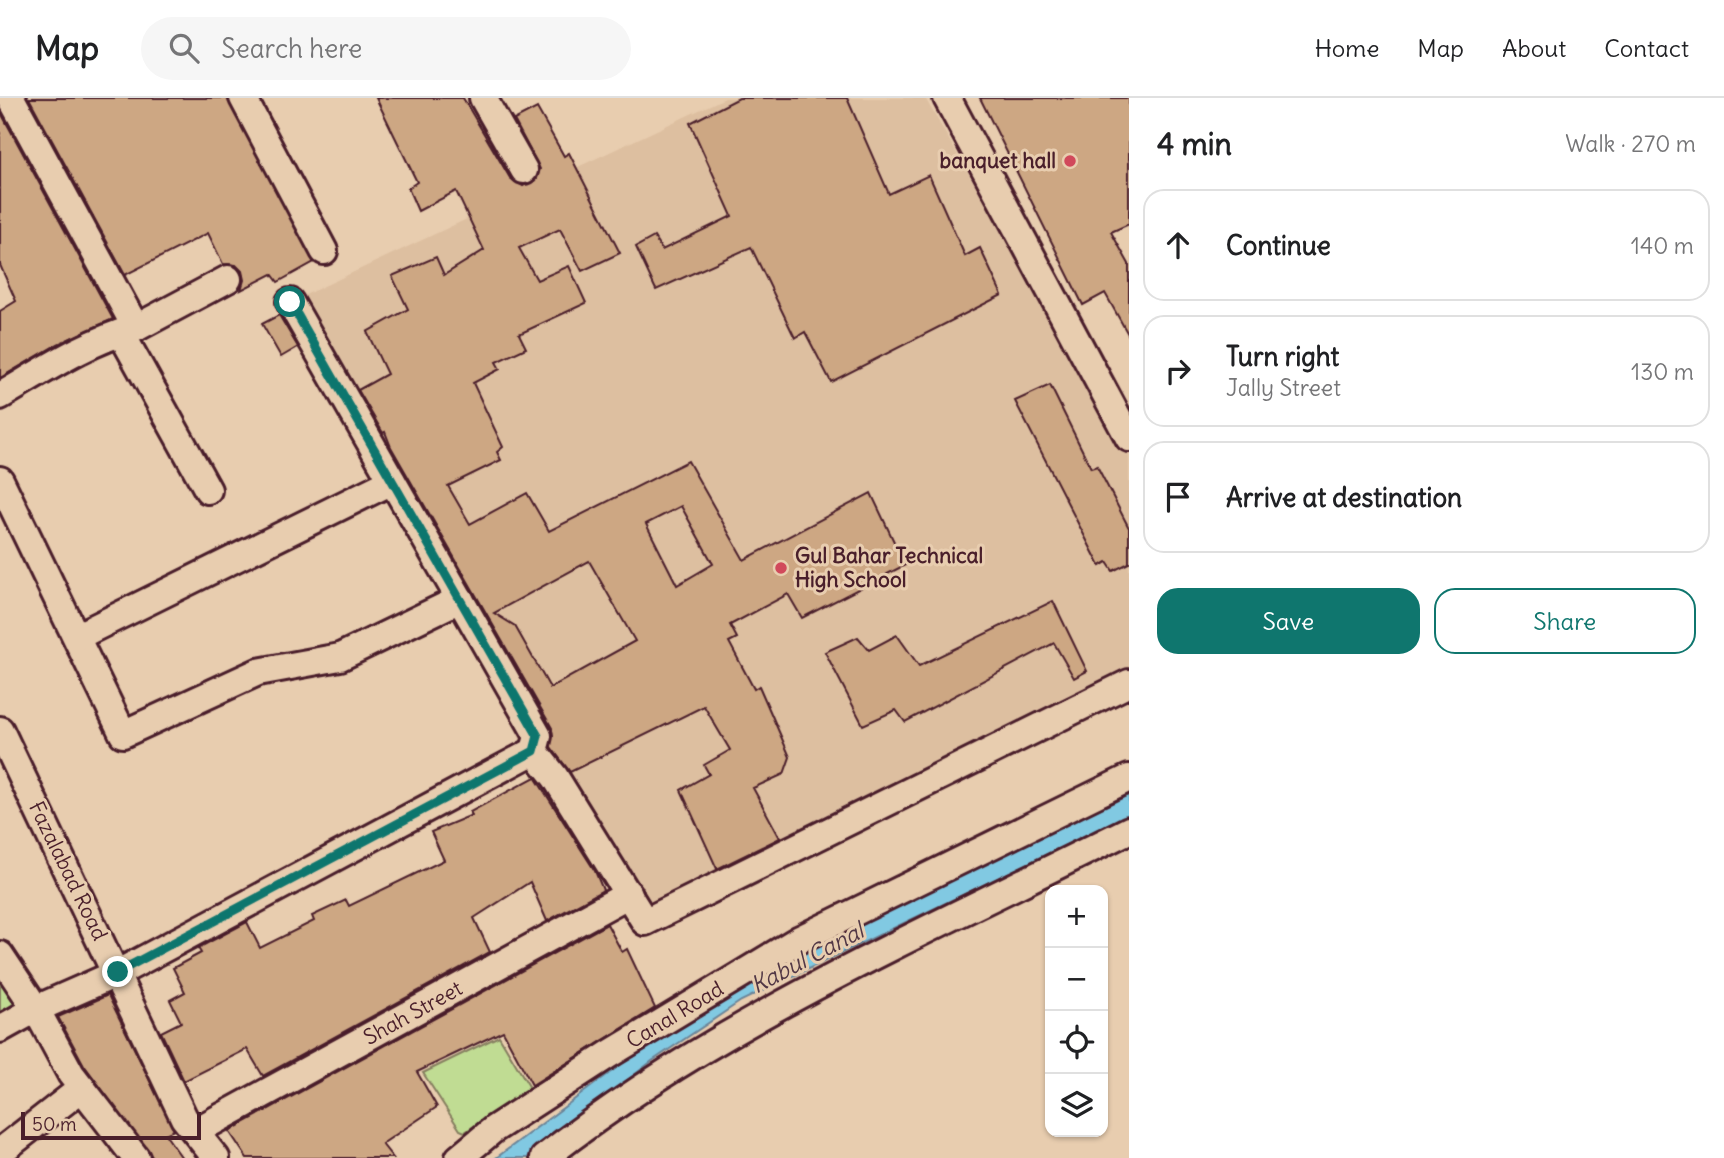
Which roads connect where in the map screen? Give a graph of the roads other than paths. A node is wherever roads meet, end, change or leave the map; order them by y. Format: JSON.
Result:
{"nodes":[{"id":1,"x":11,"y":98,"type":"edge"},
{"id":2,"x":243,"y":98,"type":"edge"},
{"id":3,"x":483,"y":98,"type":"edge"},
{"id":4,"x":947,"y":98,"type":"edge"},
{"id":5,"x":524,"y":170,"type":"dead end"},
{"id":6,"x":324,"y":251,"type":"dead end"},
{"id":7,"x":229,"y":279,"type":"dead end"},
{"id":8,"x":290,"y":302,"type":"dead end"},
{"id":9,"x":129,"y":330,"type":"junction"},
{"id":10,"x":0,"y":396,"type":"edge"},
{"id":11,"x":1129,"y":438,"type":"edge"},
{"id":12,"x":0,"y":480,"type":"edge"},
{"id":13,"x":392,"y":481,"type":"junction"},
{"id":14,"x":208,"y":490,"type":"dead end"},
{"id":15,"x":460,"y":599,"type":"junction"},
{"id":16,"x":78,"y":636,"type":"junction"},
{"id":17,"x":1129,"y":683,"type":"edge"},
{"id":18,"x":1,"y":733,"type":"edge"},
{"id":19,"x":534,"y":751,"type":"junction"},
{"id":20,"x":1129,"y":778,"type":"edge"},
{"id":21,"x":1129,"y":830,"type":"edge"},
{"id":22,"x":629,"y":894,"type":"junction"},
{"id":23,"x":0,"y":955,"type":"edge"},
{"id":24,"x":118,"y":972,"type":"junction"},
{"id":25,"x":36,"y":1009,"type":"junction"},
{"id":26,"x":0,"y":1029,"type":"edge"},
{"id":27,"x":82,"y":1088,"type":"junction"},
{"id":28,"x":196,"y":1132,"type":"junction"},
{"id":29,"x":0,"y":1152,"type":"edge"},
{"id":30,"x":136,"y":1158,"type":"edge"},
{"id":31,"x":216,"y":1158,"type":"edge"},
{"id":32,"x":459,"y":1158,"type":"edge"},
{"id":33,"x":544,"y":1158,"type":"edge"}],
"edges":[{"from":1,"to":9,"type":"street"},
{"from":2,"to":6,"type":"street"},
{"from":3,"to":5,"type":"street"},
{"from":4,"to":11,"type":"street"},
{"from":7,"to":9,"type":"street"},
{"from":8,"to":13,"type":"street"},
{"from":9,"to":10,"type":"street"},
{"from":9,"to":14,"type":"street"},
{"from":12,"to":16,"type":"street"},
{"from":13,"to":15,"type":"street"},
{"from":13,"to":16,"type":"street"},
{"from":15,"to":16,"type":"street"},
{"from":15,"to":19,"type":"street"},
{"from":17,"to":22,"type":"street"},
{"from":18,"to":24,"type":"street","name":"Fazalabad Road"},
{"from":19,"to":22,"type":"street"},
{"from":19,"to":24,"type":"street"},
{"from":20,"to":32,"type":"street","name":"Canal Road"},
{"from":21,"to":33,"type":"street"},
{"from":22,"to":28,"type":"street","name":"Shah Street"},
{"from":23,"to":25,"type":"street"},
{"from":24,"to":25,"type":"street"},
{"from":24,"to":28,"type":"street","name":"Fazalabad Road"},
{"from":25,"to":26,"type":"street"},
{"from":25,"to":27,"type":"street"},
{"from":27,"to":29,"type":"street"},
{"from":27,"to":30,"type":"street"},
{"from":28,"to":31,"type":"street","name":"Fazalabad Road"}]}
